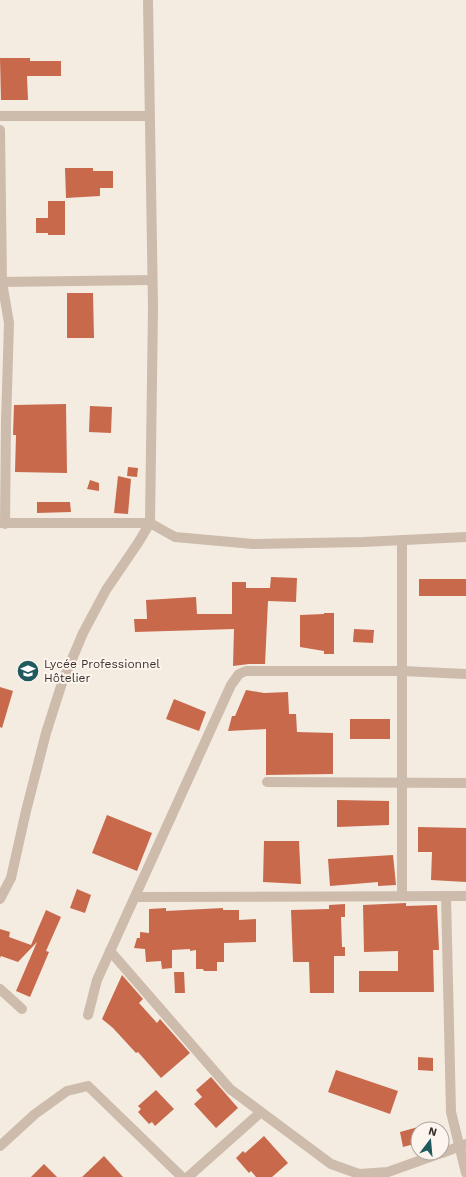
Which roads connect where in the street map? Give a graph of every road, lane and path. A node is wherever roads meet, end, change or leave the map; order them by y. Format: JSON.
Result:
{"nodes":[{"id":1,"x":148,"y":0,"type":"edge"},
{"id":2,"x":0,"y":116,"type":"edge"},
{"id":3,"x":149,"y":116,"type":"junction"},
{"id":4,"x":0,"y":130,"type":"edge"},
{"id":5,"x":152,"y":280,"type":"junction"},
{"id":6,"x":1,"y":282,"type":"edge"},
{"id":7,"x":150,"y":523,"type":"junction"},
{"id":8,"x":3,"y":524,"type":"edge"},
{"id":9,"x":466,"y":537,"type":"edge"},
{"id":10,"x":402,"y":540,"type":"junction"},
{"id":11,"x":402,"y":671,"type":"junction"},
{"id":12,"x":466,"y":674,"type":"edge"},
{"id":13,"x":267,"y":782,"type":"dead end"},
{"id":14,"x":402,"y":782,"type":"junction"},
{"id":15,"x":466,"y":783,"type":"edge"},
{"id":16,"x":402,"y":896,"type":"junction"},
{"id":17,"x":446,"y":896,"type":"junction"},
{"id":18,"x":466,"y":896,"type":"edge"},
{"id":19,"x":135,"y":897,"type":"junction"},
{"id":20,"x":0,"y":899,"type":"edge"},
{"id":21,"x":110,"y":951,"type":"junction"},
{"id":22,"x":0,"y":989,"type":"edge"},
{"id":23,"x":22,"y":1009,"type":"dead end"},
{"id":24,"x":88,"y":1015,"type":"dead end"},
{"id":25,"x":261,"y":1112,"type":"junction"},
{"id":26,"x":0,"y":1146,"type":"edge"},
{"id":27,"x":462,"y":1146,"type":"edge"},
{"id":28,"x":450,"y":1150,"type":"edge"},
{"id":29,"x":419,"y":1161,"type":"edge"},
{"id":30,"x":466,"y":1173,"type":"edge"},
{"id":31,"x":182,"y":1177,"type":"edge"},
{"id":32,"x":188,"y":1177,"type":"edge"}],
"edges":[{"from":1,"to":3,"type":"street"},
{"from":2,"to":3,"type":"street"},
{"from":3,"to":5,"type":"street"},
{"from":4,"to":6,"type":"street"},
{"from":5,"to":6,"type":"street"},
{"from":5,"to":7,"type":"street"},
{"from":6,"to":8,"type":"street"},
{"from":7,"to":8,"type":"street"},
{"from":7,"to":10,"type":"street"},
{"from":7,"to":20,"type":"street"},
{"from":9,"to":10,"type":"street"},
{"from":10,"to":11,"type":"street"},
{"from":11,"to":12,"type":"street"},
{"from":11,"to":14,"type":"street"},
{"from":11,"to":19,"type":"street"},
{"from":13,"to":14,"type":"street"},
{"from":14,"to":15,"type":"street"},
{"from":14,"to":16,"type":"street"},
{"from":16,"to":17,"type":"street"},
{"from":16,"to":19,"type":"street"},
{"from":17,"to":18,"type":"street"},
{"from":17,"to":27,"type":"street"},
{"from":19,"to":21,"type":"street"},
{"from":21,"to":24,"type":"street"},
{"from":21,"to":25,"type":"street"},
{"from":22,"to":23,"type":"street"},
{"from":25,"to":29,"type":"street"},
{"from":25,"to":32,"type":"street"},
{"from":26,"to":31,"type":"street"},
{"from":27,"to":28,"type":"street"},
{"from":27,"to":30,"type":"street"}]}
